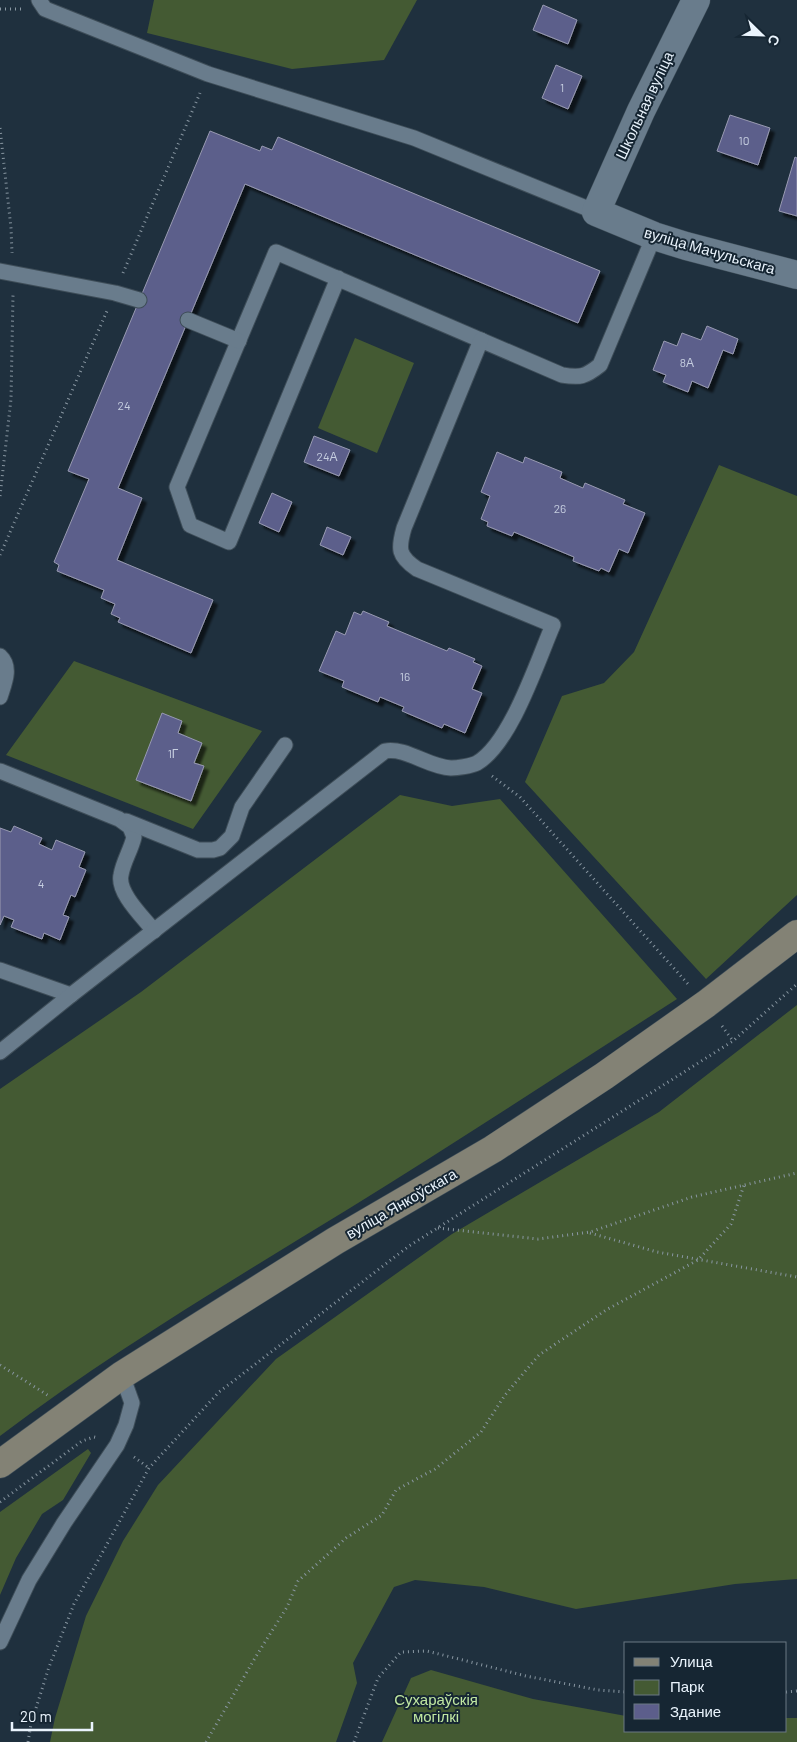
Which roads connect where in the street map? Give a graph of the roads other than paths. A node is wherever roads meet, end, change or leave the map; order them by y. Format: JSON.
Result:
{"nodes":[{"id":1,"x":39,"y":0,"type":"edge"},
{"id":2,"x":696,"y":0,"type":"edge"},
{"id":3,"x":596,"y":212,"type":"junction"},
{"id":4,"x":654,"y":236,"type":"junction"},
{"id":5,"x":6,"y":273,"type":"edge"},
{"id":6,"x":797,"y":275,"type":"edge"},
{"id":7,"x":338,"y":278,"type":"junction"},
{"id":8,"x":139,"y":300,"type":"dead end"},
{"id":9,"x":188,"y":320,"type":"dead end"},
{"id":10,"x":481,"y":340,"type":"junction"},
{"id":11,"x":239,"y":341,"type":"junction"},
{"id":12,"x":0,"y":656,"type":"edge"},
{"id":13,"x":0,"y":697,"type":"edge"},
{"id":14,"x":285,"y":745,"type":"dead end"},
{"id":15,"x":0,"y":771,"type":"edge"},
{"id":16,"x":119,"y":819,"type":"junction"},
{"id":17,"x":154,"y":931,"type":"junction"},
{"id":18,"x":797,"y":934,"type":"edge"},
{"id":19,"x":0,"y":970,"type":"edge"},
{"id":20,"x":71,"y":995,"type":"junction"},
{"id":21,"x":0,"y":1052,"type":"edge"},
{"id":22,"x":122,"y":1375,"type":"junction"},
{"id":23,"x":0,"y":1464,"type":"edge"},
{"id":24,"x":0,"y":1642,"type":"edge"}],
"edges":[{"from":1,"to":3,"type":"lane"},
{"from":2,"to":3,"type":"street","name":"Школьная вуліца"},
{"from":3,"to":4,"type":"street","name":"вуліца Мачульскага"},
{"from":4,"to":6,"type":"street","name":"вуліца Мачульскага"},
{"from":4,"to":10,"type":"lane"},
{"from":5,"to":8,"type":"lane"},
{"from":7,"to":10,"type":"lane"},
{"from":7,"to":11,"type":"lane"},
{"from":7,"to":11,"type":"lane"},
{"from":9,"to":11,"type":"lane"},
{"from":10,"to":17,"type":"lane"},
{"from":12,"to":13,"type":"lane"},
{"from":14,"to":16,"type":"lane"},
{"from":15,"to":16,"type":"lane"},
{"from":16,"to":17,"type":"lane"},
{"from":17,"to":20,"type":"lane"},
{"from":18,"to":22,"type":"street","name":"вуліца Янкоўскага"},
{"from":19,"to":20,"type":"lane"},
{"from":20,"to":21,"type":"lane"},
{"from":22,"to":23,"type":"street","name":"вуліца Янкоўскага"},
{"from":22,"to":24,"type":"lane"}]}
